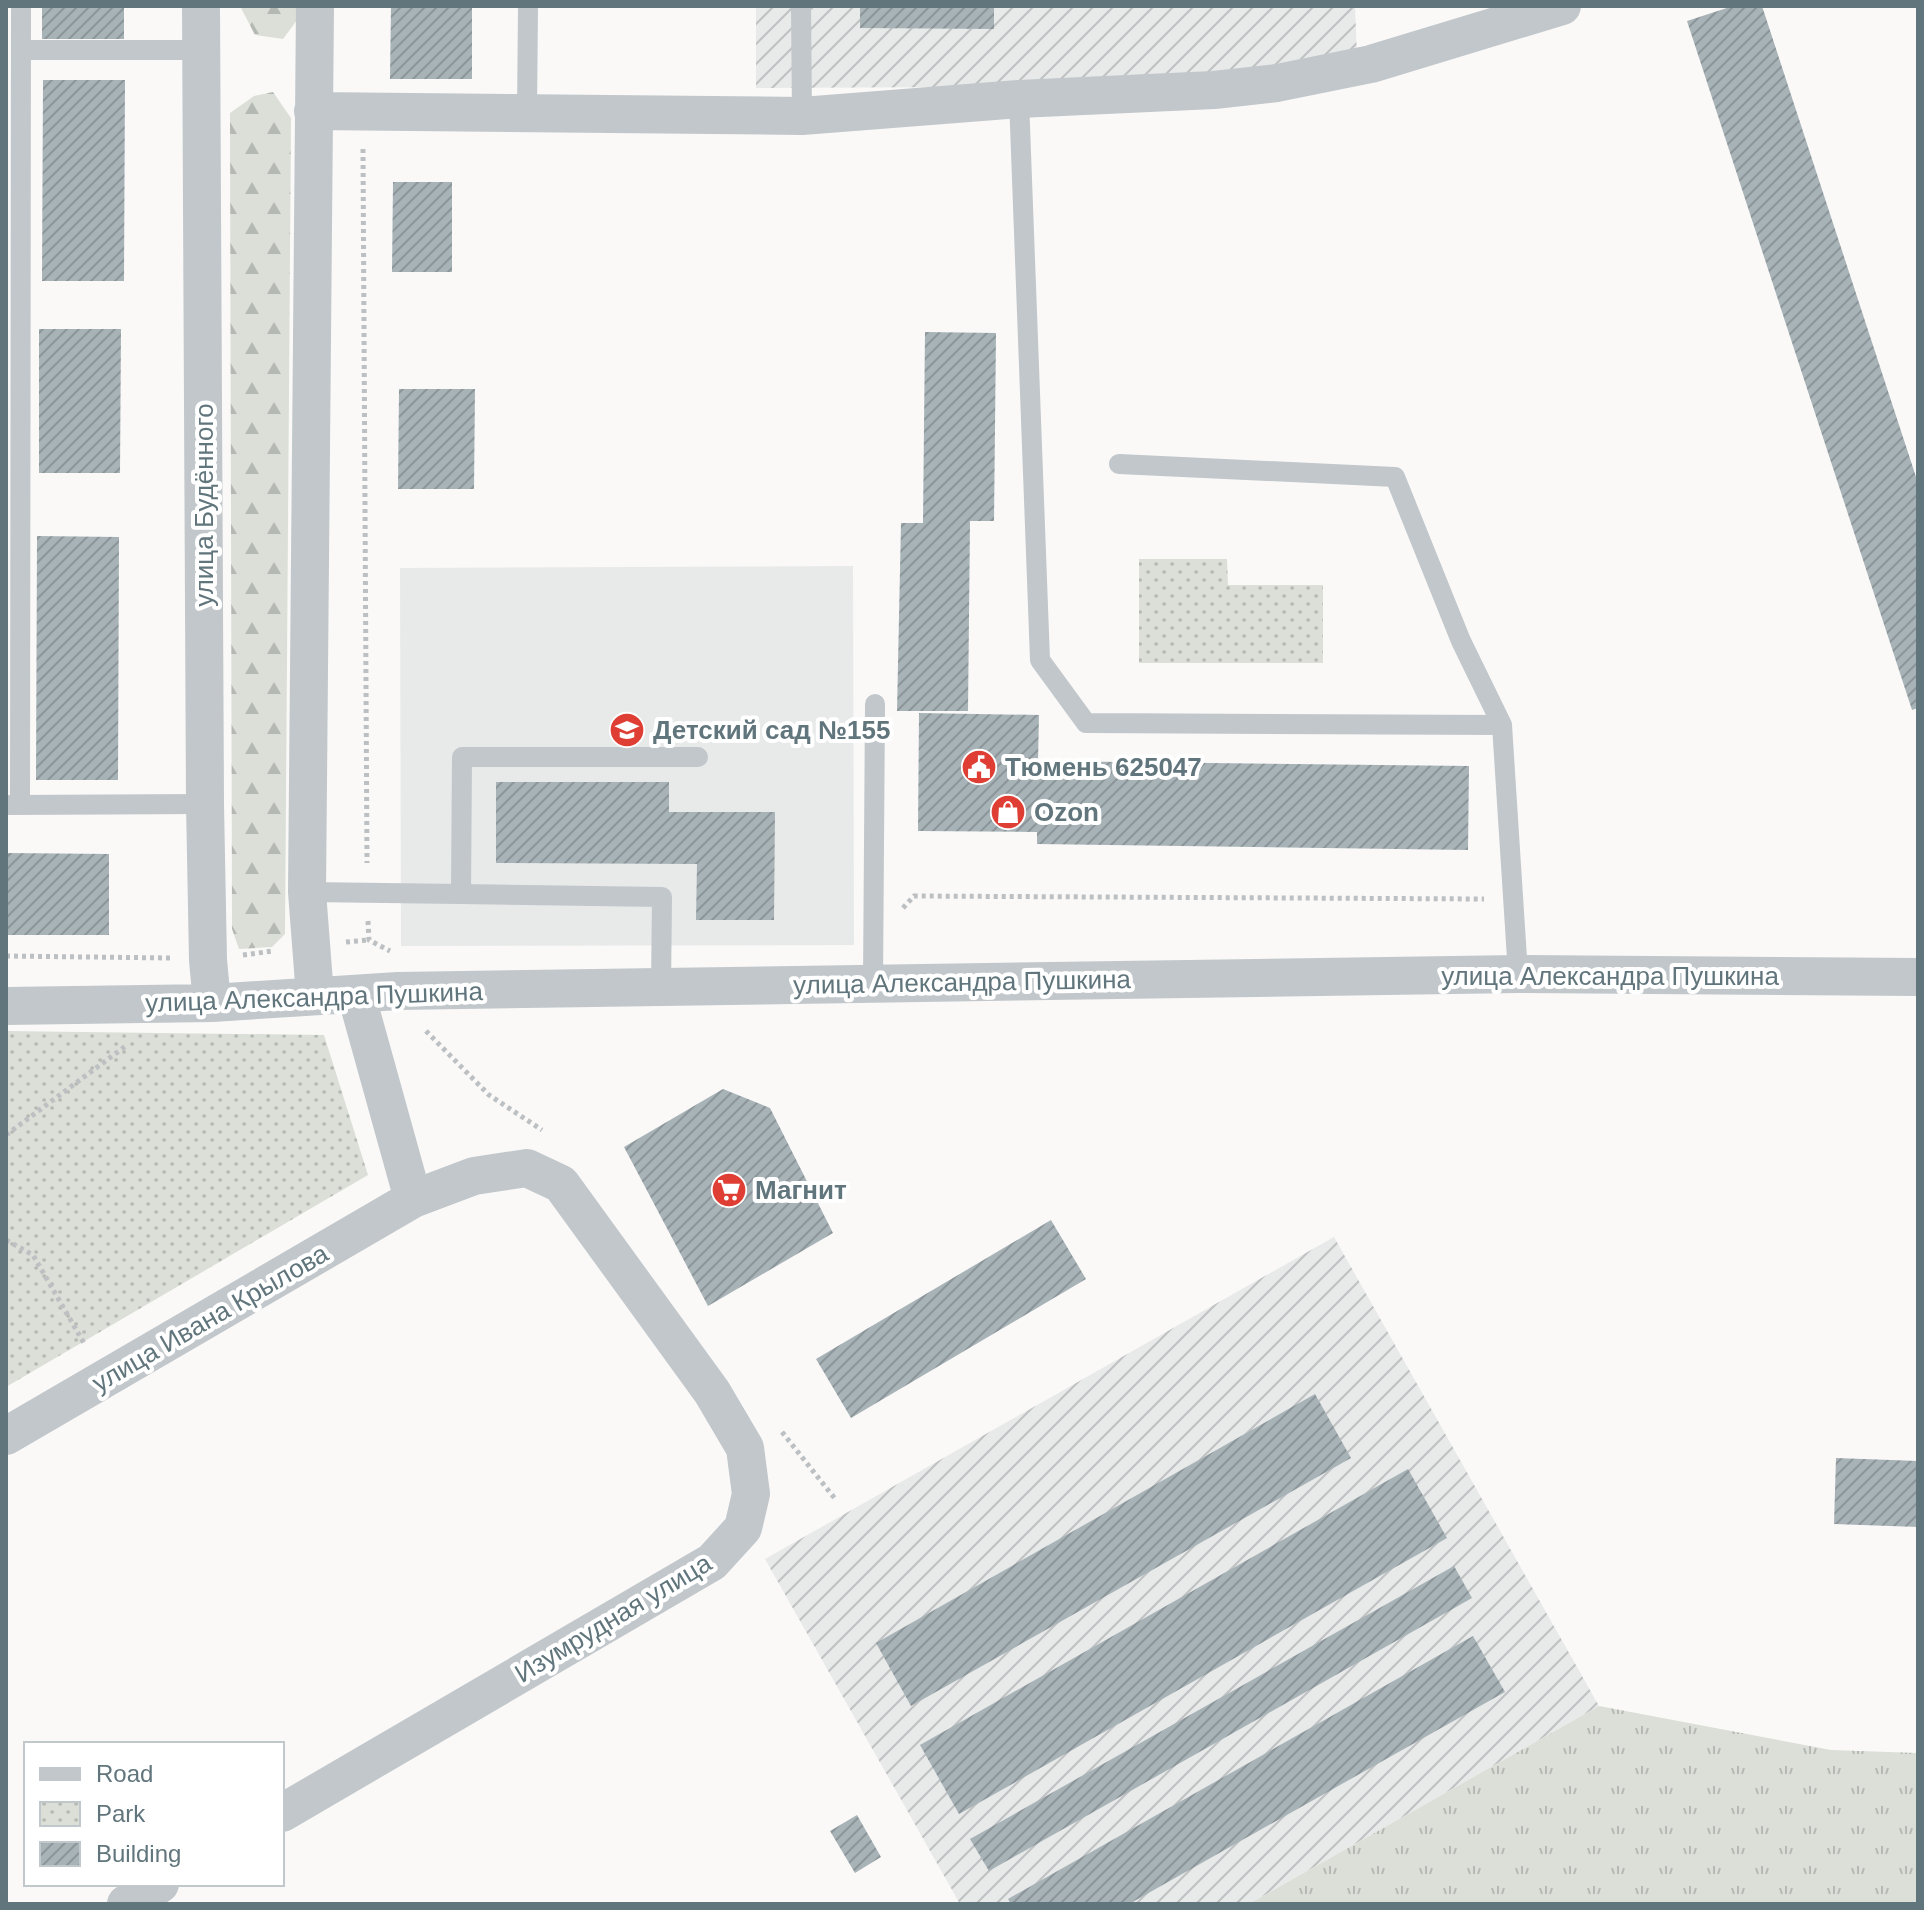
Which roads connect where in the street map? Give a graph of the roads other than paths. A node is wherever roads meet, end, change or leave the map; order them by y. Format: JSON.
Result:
{"nodes":[{"id":1,"x":21,"y":6,"type":"edge"},
{"id":2,"x":201,"y":6,"type":"edge"},
{"id":3,"x":315,"y":6,"type":"edge"},
{"id":4,"x":528,"y":6,"type":"edge"},
{"id":5,"x":801,"y":6,"type":"edge"},
{"id":6,"x":1562,"y":6,"type":"edge"},
{"id":7,"x":21,"y":50,"type":"junction"},
{"id":8,"x":201,"y":50,"type":"junction"},
{"id":9,"x":1019,"y":99,"type":"junction"},
{"id":10,"x":313,"y":111,"type":"junction"},
{"id":11,"x":527,"y":114,"type":"junction"},
{"id":12,"x":802,"y":116,"type":"junction"},
{"id":13,"x":1119,"y":464,"type":"dead end"},
{"id":14,"x":875,"y":704,"type":"dead end"},
{"id":15,"x":1502,"y":725,"type":"junction"},
{"id":16,"x":698,"y":757,"type":"dead end"},
{"id":17,"x":205,"y":804,"type":"junction"},
{"id":18,"x":13,"y":805,"type":"edge"},
{"id":19,"x":307,"y":892,"type":"junction"},
{"id":20,"x":461,"y":894,"type":"junction"},
{"id":21,"x":1518,"y":974,"type":"junction"},
{"id":22,"x":1918,"y":977,"type":"edge"},
{"id":23,"x":873,"y":984,"type":"junction"},
{"id":24,"x":661,"y":987,"type":"junction"},
{"id":25,"x":356,"y":994,"type":"junction"},
{"id":26,"x":315,"y":996,"type":"junction"},
{"id":27,"x":212,"y":1003,"type":"junction"},
{"id":28,"x":6,"y":1006,"type":"edge"},
{"id":29,"x":413,"y":1199,"type":"junction"},
{"id":30,"x":6,"y":1436,"type":"edge"},
{"id":31,"x":284,"y":1812,"type":"edge"},
{"id":32,"x":157,"y":1886,"type":"edge"},
{"id":33,"x":126,"y":1904,"type":"edge"}],
"edges":[{"from":1,"to":7,"type":"lane"},
{"from":2,"to":8,"type":"street","name":"улица Будённого"},
{"from":3,"to":10,"type":"street"},
{"from":4,"to":11,"type":"lane"},
{"from":5,"to":12,"type":"lane"},
{"from":6,"to":9,"type":"street"},
{"from":7,"to":8,"type":"lane"},
{"from":7,"to":18,"type":"lane"},
{"from":8,"to":17,"type":"street","name":"улица Будённого"},
{"from":9,"to":12,"type":"street"},
{"from":9,"to":15,"type":"lane"},
{"from":10,"to":11,"type":"street"},
{"from":10,"to":19,"type":"street"},
{"from":11,"to":12,"type":"street"},
{"from":13,"to":15,"type":"lane"},
{"from":14,"to":23,"type":"lane"},
{"from":15,"to":21,"type":"lane"},
{"from":16,"to":20,"type":"lane"},
{"from":17,"to":18,"type":"lane"},
{"from":17,"to":27,"type":"street","name":"улица Будённого"},
{"from":19,"to":20,"type":"lane"},
{"from":19,"to":26,"type":"street"},
{"from":20,"to":24,"type":"lane"},
{"from":21,"to":22,"type":"street","name":"улица Александра Пушкина"},
{"from":21,"to":23,"type":"street","name":"улица Александра Пушкина"},
{"from":23,"to":24,"type":"street","name":"улица Александра Пушкина"},
{"from":24,"to":25,"type":"street","name":"улица Александра Пушкина"},
{"from":25,"to":26,"type":"street","name":"улица Александра Пушкина"},
{"from":25,"to":29,"type":"street"},
{"from":26,"to":27,"type":"street","name":"улица Александра Пушкина"},
{"from":27,"to":28,"type":"street","name":"улица Александра Пушкина"},
{"from":29,"to":30,"type":"street","name":"улица Ивана Крылова"},
{"from":29,"to":31,"type":"street","name":"Изумрудная улица"},
{"from":32,"to":33,"type":"street"}]}
